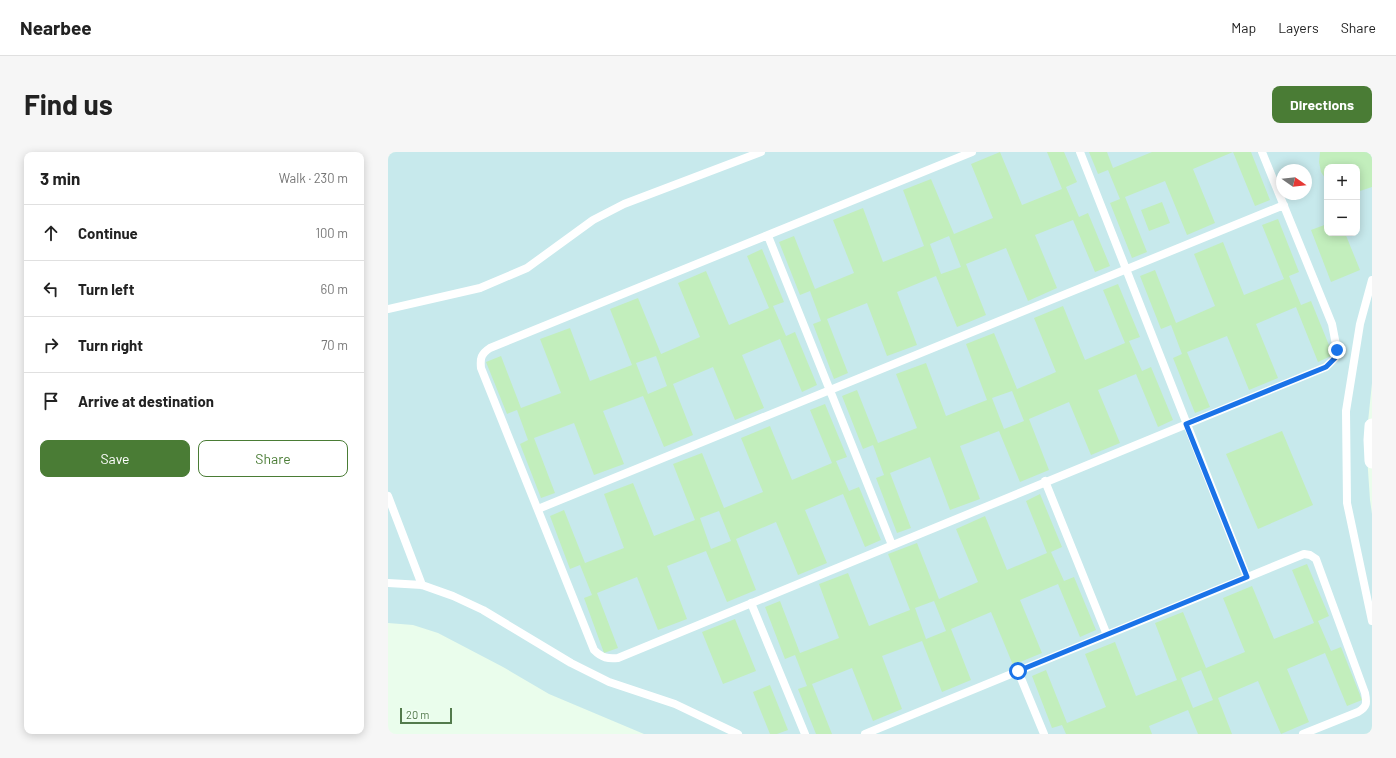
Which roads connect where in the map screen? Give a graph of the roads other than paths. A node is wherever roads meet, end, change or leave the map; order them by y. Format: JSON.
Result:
{"nodes":[{"id":1,"x":761,"y":152,"type":"edge"},
{"id":2,"x":972,"y":152,"type":"edge"},
{"id":3,"x":1080,"y":152,"type":"edge"},
{"id":4,"x":1262,"y":152,"type":"edge"},
{"id":5,"x":1284,"y":205,"type":"junction"},
{"id":6,"x":768,"y":236,"type":"junction"},
{"id":7,"x":1126,"y":270,"type":"junction"},
{"id":8,"x":1372,"y":280,"type":"edge"},
{"id":9,"x":388,"y":309,"type":"edge"},
{"id":10,"x":829,"y":390,"type":"junction"},
{"id":11,"x":1186,"y":424,"type":"junction"},
{"id":12,"x":1372,"y":426,"type":"edge"},
{"id":13,"x":1372,"y":461,"type":"edge"},
{"id":14,"x":1045,"y":481,"type":"junction"},
{"id":15,"x":388,"y":496,"type":"edge"},
{"id":16,"x":538,"y":509,"type":"junction"},
{"id":17,"x":892,"y":545,"type":"junction"},
{"id":18,"x":1247,"y":577,"type":"junction"},
{"id":19,"x":388,"y":583,"type":"edge"},
{"id":20,"x":422,"y":585,"type":"junction"},
{"id":21,"x":751,"y":603,"type":"junction"},
{"id":22,"x":1372,"y":622,"type":"edge"},
{"id":23,"x":1107,"y":635,"type":"junction"},
{"id":24,"x":1018,"y":671,"type":"junction"},
{"id":25,"x":738,"y":734,"type":"edge"},
{"id":26,"x":805,"y":734,"type":"edge"},
{"id":27,"x":865,"y":734,"type":"edge"},
{"id":28,"x":1044,"y":734,"type":"edge"},
{"id":29,"x":1304,"y":734,"type":"edge"}],
"edges":[{"from":1,"to":9,"type":"lane"},
{"from":2,"to":6,"type":"lane"},
{"from":3,"to":7,"type":"lane"},
{"from":4,"to":5,"type":"lane"},
{"from":5,"to":7,"type":"lane"},
{"from":5,"to":11,"type":"lane"},
{"from":6,"to":10,"type":"lane"},
{"from":6,"to":16,"type":"lane"},
{"from":7,"to":10,"type":"lane"},
{"from":7,"to":11,"type":"lane"},
{"from":8,"to":22,"type":"lane"},
{"from":10,"to":16,"type":"lane"},
{"from":10,"to":17,"type":"lane"},
{"from":11,"to":14,"type":"lane"},
{"from":11,"to":18,"type":"lane"},
{"from":12,"to":13,"type":"street"},
{"from":14,"to":17,"type":"lane"},
{"from":14,"to":23,"type":"lane"},
{"from":15,"to":20,"type":"lane"},
{"from":16,"to":21,"type":"lane"},
{"from":17,"to":21,"type":"lane"},
{"from":18,"to":23,"type":"lane"},
{"from":18,"to":29,"type":"lane"},
{"from":19,"to":20,"type":"lane"},
{"from":20,"to":25,"type":"lane"},
{"from":21,"to":26,"type":"lane"},
{"from":23,"to":24,"type":"lane"},
{"from":24,"to":27,"type":"lane"},
{"from":24,"to":28,"type":"lane"}]}
